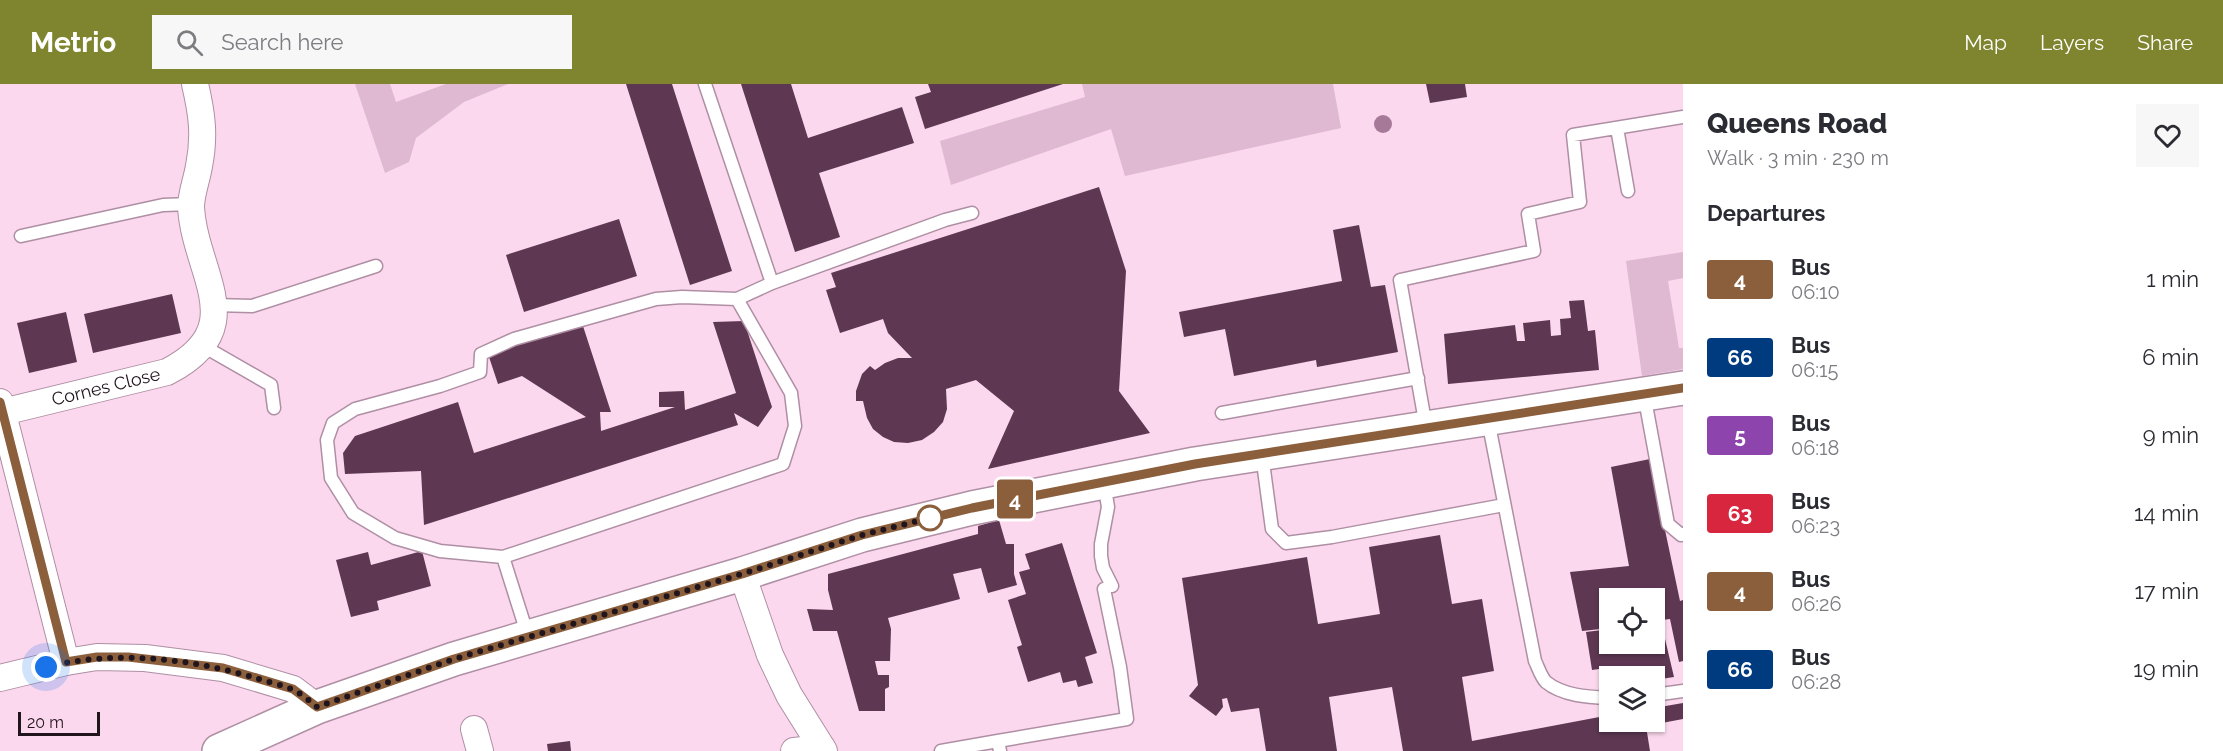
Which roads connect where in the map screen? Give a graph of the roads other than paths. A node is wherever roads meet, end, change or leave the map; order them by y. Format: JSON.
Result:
{"nodes":[{"id":1,"x":195,"y":84,"type":"edge"},
{"id":2,"x":705,"y":84,"type":"edge"},
{"id":3,"x":1683,"y":117,"type":"edge"},
{"id":4,"x":1617,"y":128,"type":"junction"},
{"id":5,"x":1628,"y":191,"type":"dead end"},
{"id":6,"x":191,"y":204,"type":"junction"},
{"id":7,"x":972,"y":213,"type":"dead end"},
{"id":8,"x":21,"y":236,"type":"dead end"},
{"id":9,"x":376,"y":266,"type":"dead end"},
{"id":10,"x":772,"y":283,"type":"junction"},
{"id":11,"x":737,"y":299,"type":"junction"},
{"id":12,"x":214,"y":305,"type":"junction"},
{"id":13,"x":203,"y":346,"type":"junction"},
{"id":14,"x":1418,"y":378,"type":"junction"},
{"id":15,"x":1683,"y":388,"type":"edge"},
{"id":16,"x":1644,"y":394,"type":"junction"},
{"id":17,"x":1,"y":407,"type":"edge"},
{"id":18,"x":274,"y":408,"type":"dead end"},
{"id":19,"x":1222,"y":413,"type":"dead end"},
{"id":20,"x":1488,"y":418,"type":"junction"},
{"id":21,"x":1427,"y":428,"type":"junction"},
{"id":22,"x":1262,"y":454,"type":"junction"},
{"id":23,"x":1104,"y":482,"type":"junction"},
{"id":24,"x":1504,"y":505,"type":"junction"},
{"id":25,"x":1683,"y":534,"type":"edge"},
{"id":26,"x":503,"y":557,"type":"junction"},
{"id":27,"x":742,"y":574,"type":"junction"},
{"id":28,"x":528,"y":638,"type":"junction"},
{"id":29,"x":66,"y":662,"type":"junction"},
{"id":30,"x":0,"y":678,"type":"edge"},
{"id":31,"x":1683,"y":691,"type":"edge"},
{"id":32,"x":1665,"y":693,"type":"edge"},
{"id":33,"x":1599,"y":697,"type":"edge"},
{"id":34,"x":317,"y":707,"type":"junction"},
{"id":35,"x":999,"y":746,"type":"edge"},
{"id":36,"x":823,"y":749,"type":"edge"},
{"id":37,"x":219,"y":751,"type":"edge"},
{"id":38,"x":794,"y":751,"type":"edge"},
{"id":39,"x":940,"y":751,"type":"edge"}],
"edges":[{"from":1,"to":6,"type":"street","name":"Cornes Close"},
{"from":2,"to":10,"type":"lane"},
{"from":3,"to":4,"type":"lane"},
{"from":4,"to":5,"type":"lane"},
{"from":4,"to":14,"type":"lane"},
{"from":6,"to":8,"type":"lane"},
{"from":6,"to":12,"type":"street","name":"Cornes Close"},
{"from":7,"to":10,"type":"lane"},
{"from":9,"to":12,"type":"lane"},
{"from":10,"to":11,"type":"lane"},
{"from":11,"to":26,"type":"lane"},
{"from":11,"to":26,"type":"lane"},
{"from":12,"to":13,"type":"street","name":"Cornes Close"},
{"from":13,"to":17,"type":"street","name":"Cornes Close"},
{"from":13,"to":18,"type":"lane"},
{"from":14,"to":19,"type":"lane"},
{"from":14,"to":21,"type":"lane"},
{"from":15,"to":16,"type":"main road"},
{"from":16,"to":20,"type":"main road"},
{"from":16,"to":25,"type":"lane"},
{"from":17,"to":29,"type":"street"},
{"from":20,"to":21,"type":"main road"},
{"from":20,"to":24,"type":"lane"},
{"from":21,"to":22,"type":"main road"},
{"from":22,"to":23,"type":"main road"},
{"from":22,"to":24,"type":"lane"},
{"from":23,"to":27,"type":"main road"},
{"from":23,"to":35,"type":"lane"},
{"from":24,"to":33,"type":"lane"},
{"from":26,"to":28,"type":"lane"},
{"from":27,"to":28,"type":"main road"},
{"from":27,"to":36,"type":"street"},
{"from":28,"to":34,"type":"main road"},
{"from":29,"to":30,"type":"street"},
{"from":29,"to":34,"type":"street"},
{"from":31,"to":32,"type":"lane"},
{"from":34,"to":37,"type":"main road"},
{"from":35,"to":39,"type":"lane"},
{"from":36,"to":38,"type":"street"}]}
